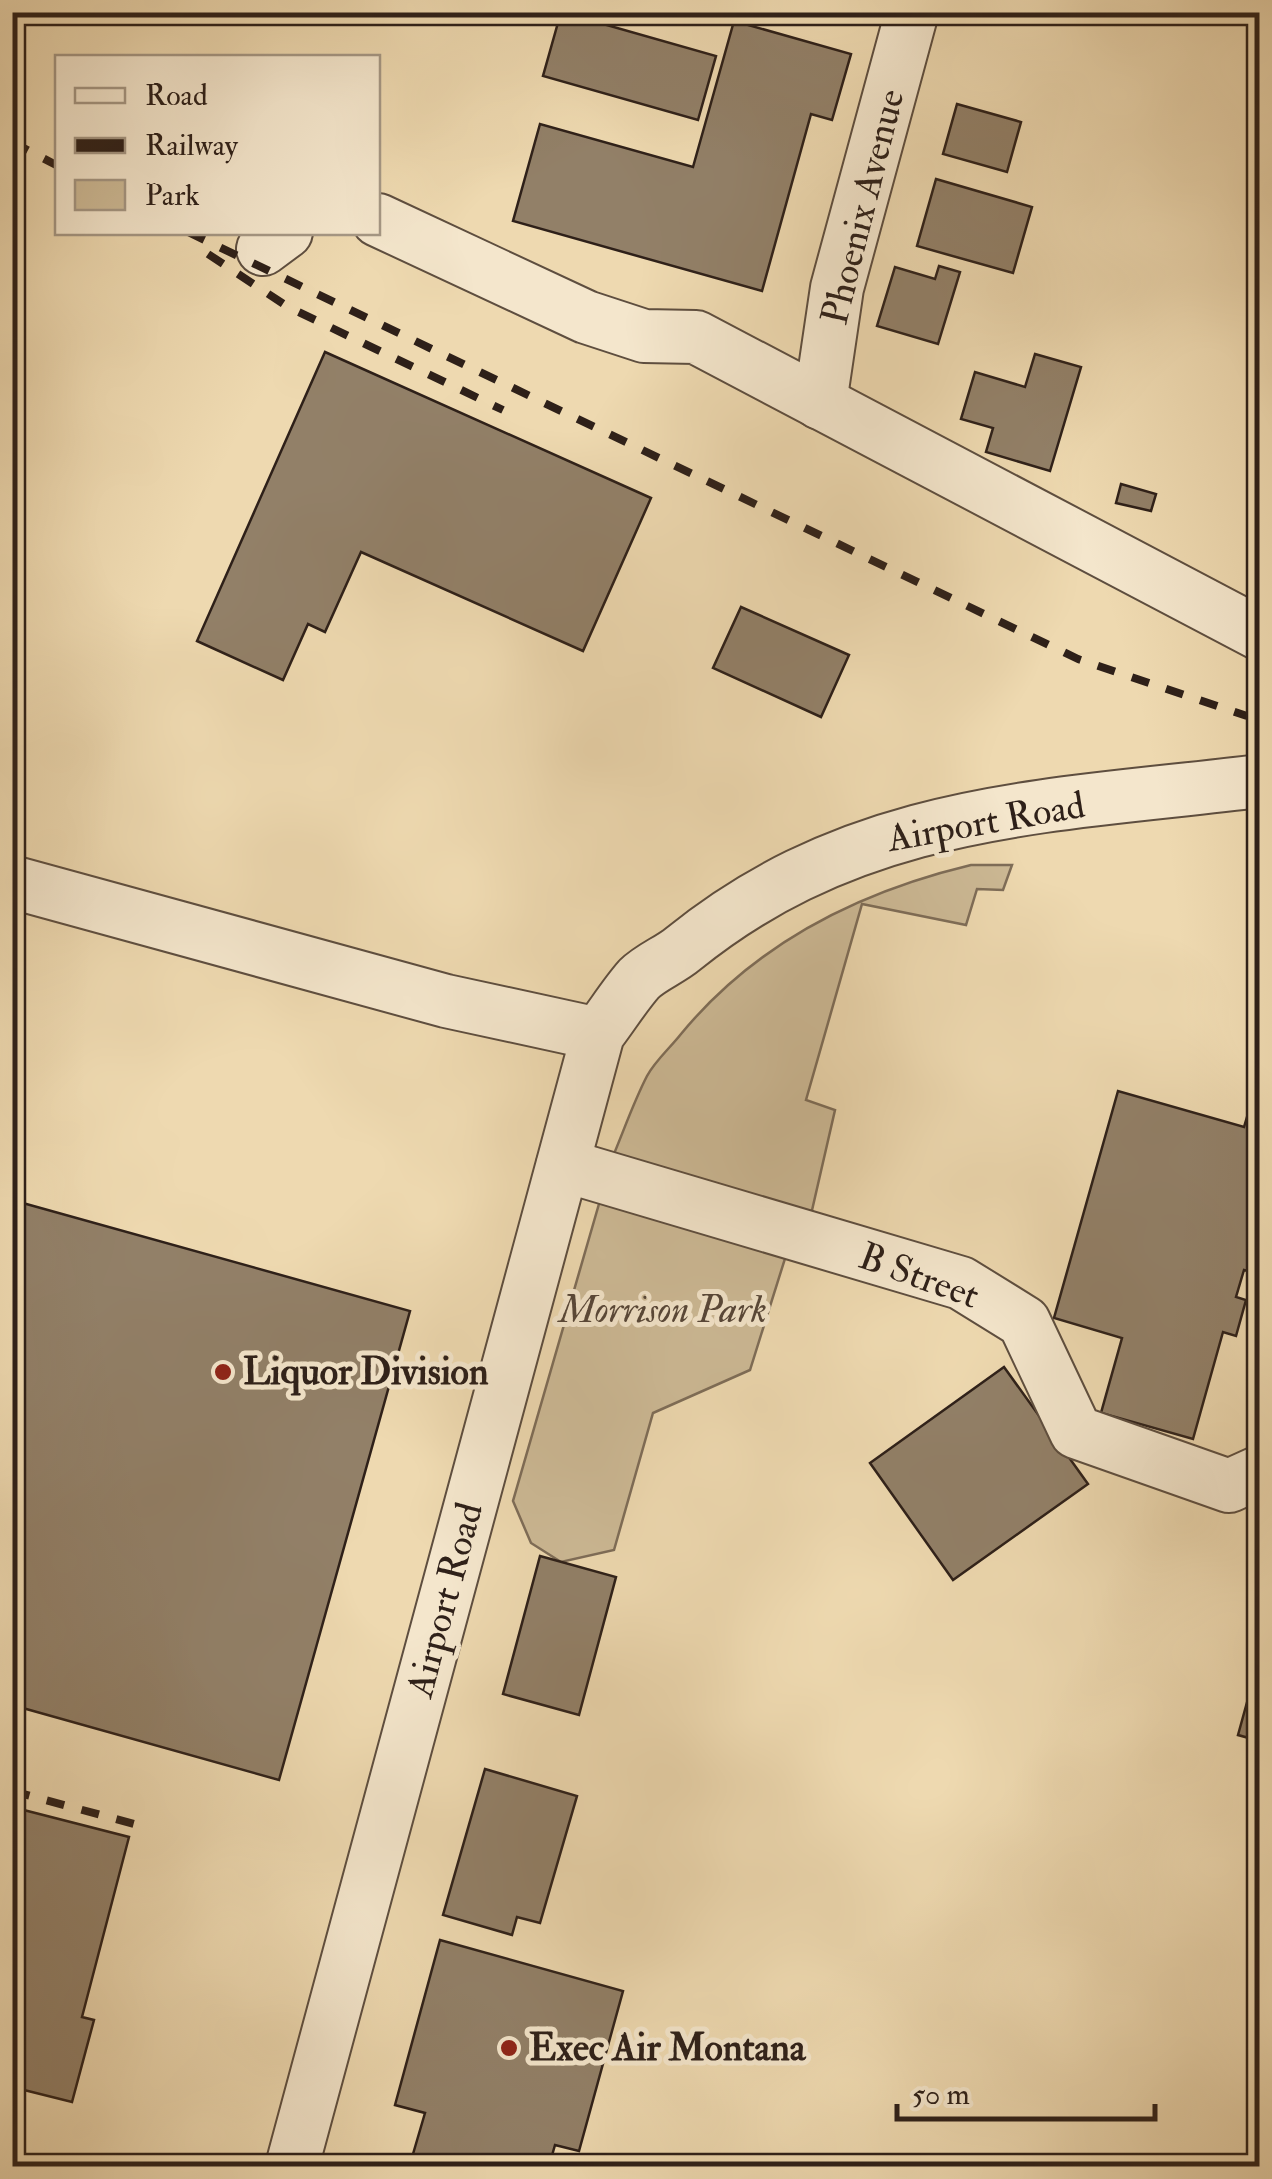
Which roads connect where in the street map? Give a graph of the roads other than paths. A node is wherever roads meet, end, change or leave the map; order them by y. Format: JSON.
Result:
{"nodes":[{"id":1,"x":912,"y":12,"type":"edge"},
{"id":2,"x":380,"y":221,"type":"edge"},
{"id":3,"x":820,"y":403,"type":"junction"},
{"id":4,"x":1260,"y":634,"type":"edge"},
{"id":5,"x":1260,"y":781,"type":"edge"},
{"id":6,"x":12,"y":882,"type":"edge"},
{"id":7,"x":598,"y":1034,"type":"junction"},
{"id":8,"x":563,"y":1165,"type":"junction"},
{"id":9,"x":1260,"y":1472,"type":"edge"},
{"id":10,"x":292,"y":2166,"type":"edge"}],
"edges":[{"from":1,"to":3,"type":"street","name":"Phoenix Avenue"},
{"from":2,"to":3,"type":"street"},
{"from":3,"to":4,"type":"street"},
{"from":5,"to":7,"type":"street","name":"Airport Road"},
{"from":6,"to":7,"type":"street"},
{"from":7,"to":8,"type":"street","name":"Airport Road"},
{"from":8,"to":9,"type":"street","name":"B Street"},
{"from":8,"to":10,"type":"street","name":"Airport Road"}]}
